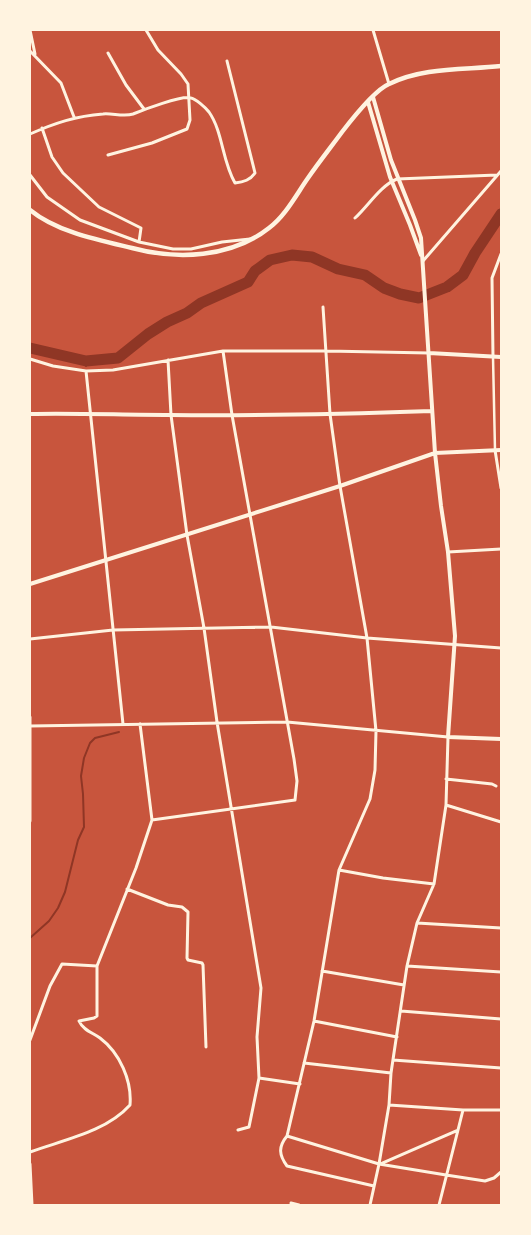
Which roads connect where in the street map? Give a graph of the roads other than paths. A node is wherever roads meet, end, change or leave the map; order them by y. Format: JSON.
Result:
{"nodes":[{"id":1,"x":30,"y":30,"type":"edge"},
{"id":2,"x":146,"y":30,"type":"edge"},
{"id":3,"x":373,"y":30,"type":"edge"},
{"id":4,"x":30,"y":51,"type":"edge"},
{"id":5,"x":108,"y":53,"type":"dead end"},
{"id":6,"x":35,"y":55,"type":"junction"},
{"id":7,"x":227,"y":62,"type":"dead end"},
{"id":8,"x":501,"y":66,"type":"edge"},
{"id":9,"x":389,"y":84,"type":"junction"},
{"id":10,"x":190,"y":97,"type":"junction"},
{"id":11,"x":374,"y":97,"type":"junction"},
{"id":12,"x":368,"y":102,"type":"junction"},
{"id":13,"x":144,"y":109,"type":"junction"},
{"id":14,"x":74,"y":117,"type":"junction"},
{"id":15,"x":42,"y":128,"type":"junction"},
{"id":16,"x":30,"y":134,"type":"edge"},
{"id":17,"x":108,"y":154,"type":"dead end"},
{"id":18,"x":501,"y":171,"type":"edge"},
{"id":19,"x":30,"y":175,"type":"edge"},
{"id":20,"x":497,"y":175,"type":"junction"},
{"id":21,"x":398,"y":179,"type":"junction"},
{"id":22,"x":391,"y":181,"type":"junction"},
{"id":23,"x":30,"y":210,"type":"edge"},
{"id":24,"x":355,"y":218,"type":"dead end"},
{"id":25,"x":254,"y":238,"type":"junction"},
{"id":26,"x":139,"y":242,"type":"junction"},
{"id":27,"x":501,"y":254,"type":"edge"},
{"id":28,"x":423,"y":261,"type":"junction"},
{"id":29,"x":323,"y":307,"type":"dead end"},
{"id":30,"x":223,"y":351,"type":"junction"},
{"id":31,"x":327,"y":351,"type":"junction"},
{"id":32,"x":429,"y":354,"type":"junction"},
{"id":33,"x":493,"y":357,"type":"junction"},
{"id":34,"x":501,"y":357,"type":"edge"},
{"id":35,"x":30,"y":359,"type":"edge"},
{"id":36,"x":168,"y":360,"type":"junction"},
{"id":37,"x":86,"y":371,"type":"junction"},
{"id":38,"x":432,"y":411,"type":"junction"},
{"id":39,"x":89,"y":413,"type":"junction"},
{"id":40,"x":30,"y":414,"type":"edge"},
{"id":41,"x":330,"y":414,"type":"junction"},
{"id":42,"x":172,"y":415,"type":"junction"},
{"id":43,"x":232,"y":415,"type":"junction"},
{"id":44,"x":495,"y":450,"type":"junction"},
{"id":45,"x":501,"y":450,"type":"edge"},
{"id":46,"x":435,"y":453,"type":"junction"},
{"id":47,"x":340,"y":486,"type":"junction"},
{"id":48,"x":501,"y":488,"type":"edge"},
{"id":49,"x":250,"y":515,"type":"junction"},
{"id":50,"x":187,"y":535,"type":"junction"},
{"id":51,"x":501,"y":549,"type":"edge"},
{"id":52,"x":448,"y":552,"type":"junction"},
{"id":53,"x":106,"y":561,"type":"junction"},
{"id":54,"x":30,"y":584,"type":"edge"},
{"id":55,"x":272,"y":627,"type":"junction"},
{"id":56,"x":204,"y":628,"type":"junction"},
{"id":57,"x":113,"y":630,"type":"junction"},
{"id":58,"x":367,"y":638,"type":"junction"},
{"id":59,"x":30,"y":639,"type":"edge"},
{"id":60,"x":455,"y":644,"type":"junction"},
{"id":61,"x":501,"y":648,"type":"edge"},
{"id":62,"x":30,"y":717,"type":"edge"},
{"id":63,"x":217,"y":722,"type":"junction"},
{"id":64,"x":287,"y":722,"type":"junction"},
{"id":65,"x":123,"y":724,"type":"junction"},
{"id":66,"x":140,"y":724,"type":"junction"},
{"id":67,"x":30,"y":726,"type":"edge"},
{"id":68,"x":376,"y":731,"type":"junction"},
{"id":69,"x":448,"y":737,"type":"junction"},
{"id":70,"x":501,"y":740,"type":"edge"},
{"id":71,"x":446,"y":779,"type":"junction"},
{"id":72,"x":496,"y":786,"type":"dead end"},
{"id":73,"x":446,"y":805,"type":"junction"},
{"id":74,"x":232,"y":810,"type":"junction"},
{"id":75,"x":30,"y":812,"type":"edge"},
{"id":76,"x":152,"y":820,"type":"junction"},
{"id":77,"x":30,"y":821,"type":"edge"},
{"id":78,"x":501,"y":822,"type":"edge"},
{"id":79,"x":339,"y":870,"type":"junction"},
{"id":80,"x":434,"y":884,"type":"junction"},
{"id":81,"x":128,"y":889,"type":"junction"},
{"id":82,"x":417,"y":923,"type":"junction"},
{"id":83,"x":501,"y":928,"type":"edge"},
{"id":84,"x":97,"y":966,"type":"junction"},
{"id":85,"x":407,"y":966,"type":"junction"},
{"id":86,"x":322,"y":970,"type":"junction"},
{"id":87,"x":501,"y":972,"type":"edge"},
{"id":88,"x":404,"y":985,"type":"junction"},
{"id":89,"x":401,"y":1011,"type":"junction"},
{"id":90,"x":501,"y":1019,"type":"edge"},
{"id":91,"x":314,"y":1021,"type":"junction"},
{"id":92,"x":397,"y":1037,"type":"junction"},
{"id":93,"x":30,"y":1040,"type":"edge"},
{"id":94,"x":206,"y":1047,"type":"dead end"},
{"id":95,"x":393,"y":1060,"type":"junction"},
{"id":96,"x":304,"y":1063,"type":"junction"},
{"id":97,"x":501,"y":1068,"type":"edge"},
{"id":98,"x":391,"y":1074,"type":"junction"},
{"id":99,"x":259,"y":1078,"type":"junction"},
{"id":100,"x":300,"y":1084,"type":"junction"},
{"id":101,"x":388,"y":1105,"type":"junction"},
{"id":102,"x":463,"y":1110,"type":"junction"},
{"id":103,"x":501,"y":1110,"type":"edge"},
{"id":104,"x":238,"y":1130,"type":"dead end"},
{"id":105,"x":458,"y":1130,"type":"junction"},
{"id":106,"x":288,"y":1136,"type":"junction"},
{"id":107,"x":30,"y":1152,"type":"edge"},
{"id":108,"x":30,"y":1164,"type":"edge"},
{"id":109,"x":379,"y":1164,"type":"junction"},
{"id":110,"x":501,"y":1172,"type":"edge"},
{"id":111,"x":446,"y":1176,"type":"junction"},
{"id":112,"x":374,"y":1186,"type":"junction"},
{"id":113,"x":291,"y":1203,"type":"dead end"},
{"id":114,"x":32,"y":1205,"type":"edge"},
{"id":115,"x":299,"y":1205,"type":"edge"},
{"id":116,"x":371,"y":1205,"type":"edge"},
{"id":117,"x":439,"y":1205,"type":"edge"}],
"edges":[{"from":1,"to":6,"type":"street"},
{"from":2,"to":10,"type":"street"},
{"from":3,"to":9,"type":"street"},
{"from":4,"to":6,"type":"street"},
{"from":5,"to":13,"type":"street"},
{"from":6,"to":14,"type":"street"},
{"from":7,"to":10,"type":"street"},
{"from":8,"to":9,"type":"main road"},
{"from":9,"to":11,"type":"main road"},
{"from":10,"to":13,"type":"street"},
{"from":10,"to":17,"type":"street"},
{"from":11,"to":12,"type":"main road"},
{"from":11,"to":21,"type":"street"},
{"from":12,"to":22,"type":"street"},
{"from":12,"to":25,"type":"main road"},
{"from":13,"to":14,"type":"street"},
{"from":14,"to":15,"type":"street"},
{"from":15,"to":16,"type":"street"},
{"from":15,"to":26,"type":"street"},
{"from":18,"to":20,"type":"street"},
{"from":19,"to":26,"type":"street"},
{"from":20,"to":21,"type":"street"},
{"from":20,"to":28,"type":"street"},
{"from":21,"to":22,"type":"street"},
{"from":21,"to":28,"type":"street"},
{"from":22,"to":24,"type":"street"},
{"from":22,"to":28,"type":"street"},
{"from":23,"to":25,"type":"main road"},
{"from":25,"to":26,"type":"street"},
{"from":27,"to":33,"type":"street"},
{"from":28,"to":32,"type":"street"},
{"from":29,"to":31,"type":"street"},
{"from":30,"to":31,"type":"street"},
{"from":30,"to":36,"type":"street"},
{"from":30,"to":43,"type":"street"},
{"from":31,"to":32,"type":"street"},
{"from":31,"to":41,"type":"street"},
{"from":32,"to":33,"type":"street"},
{"from":32,"to":38,"type":"street"},
{"from":33,"to":34,"type":"street"},
{"from":33,"to":44,"type":"street"},
{"from":35,"to":37,"type":"street"},
{"from":36,"to":37,"type":"street"},
{"from":36,"to":42,"type":"street"},
{"from":37,"to":39,"type":"street"},
{"from":38,"to":41,"type":"street"},
{"from":38,"to":46,"type":"street"},
{"from":39,"to":40,"type":"street"},
{"from":39,"to":42,"type":"street"},
{"from":39,"to":53,"type":"street"},
{"from":41,"to":43,"type":"street"},
{"from":41,"to":47,"type":"street"},
{"from":42,"to":43,"type":"street"},
{"from":42,"to":50,"type":"street"},
{"from":43,"to":49,"type":"street"},
{"from":44,"to":45,"type":"street"},
{"from":44,"to":46,"type":"street"},
{"from":44,"to":48,"type":"street"},
{"from":46,"to":47,"type":"street"},
{"from":46,"to":52,"type":"street"},
{"from":47,"to":49,"type":"street"},
{"from":47,"to":58,"type":"street"},
{"from":49,"to":50,"type":"street"},
{"from":49,"to":55,"type":"street"},
{"from":50,"to":53,"type":"street"},
{"from":50,"to":56,"type":"street"},
{"from":51,"to":52,"type":"street"},
{"from":52,"to":60,"type":"street"},
{"from":53,"to":54,"type":"street"},
{"from":53,"to":57,"type":"street"},
{"from":55,"to":56,"type":"street"},
{"from":55,"to":58,"type":"street"},
{"from":55,"to":64,"type":"street"},
{"from":56,"to":57,"type":"street"},
{"from":56,"to":63,"type":"street"},
{"from":57,"to":59,"type":"street"},
{"from":57,"to":65,"type":"street"},
{"from":58,"to":60,"type":"street"},
{"from":58,"to":68,"type":"street"},
{"from":60,"to":61,"type":"street"},
{"from":60,"to":69,"type":"street"},
{"from":62,"to":67,"type":"street"},
{"from":63,"to":64,"type":"street"},
{"from":63,"to":66,"type":"street"},
{"from":63,"to":74,"type":"street"},
{"from":64,"to":68,"type":"street"},
{"from":64,"to":74,"type":"street"},
{"from":65,"to":66,"type":"street"},
{"from":65,"to":67,"type":"street"},
{"from":66,"to":76,"type":"street"},
{"from":67,"to":75,"type":"street"},
{"from":68,"to":69,"type":"street"},
{"from":68,"to":79,"type":"street"},
{"from":69,"to":70,"type":"street"},
{"from":69,"to":71,"type":"street"},
{"from":71,"to":72,"type":"street"},
{"from":71,"to":73,"type":"street"},
{"from":73,"to":78,"type":"street"},
{"from":73,"to":80,"type":"street"},
{"from":74,"to":76,"type":"street"},
{"from":74,"to":99,"type":"street"},
{"from":75,"to":77,"type":"street"},
{"from":76,"to":81,"type":"street"},
{"from":79,"to":80,"type":"street"},
{"from":79,"to":86,"type":"street"},
{"from":80,"to":82,"type":"street"},
{"from":81,"to":84,"type":"street"},
{"from":81,"to":94,"type":"street"},
{"from":82,"to":83,"type":"street"},
{"from":82,"to":85,"type":"street"},
{"from":84,"to":93,"type":"street"},
{"from":84,"to":107,"type":"street"},
{"from":85,"to":87,"type":"street"},
{"from":85,"to":88,"type":"street"},
{"from":86,"to":88,"type":"street"},
{"from":86,"to":91,"type":"street"},
{"from":88,"to":89,"type":"street"},
{"from":89,"to":90,"type":"street"},
{"from":89,"to":92,"type":"street"},
{"from":91,"to":92,"type":"street"},
{"from":91,"to":96,"type":"street"},
{"from":92,"to":95,"type":"street"},
{"from":95,"to":97,"type":"street"},
{"from":95,"to":98,"type":"street"},
{"from":96,"to":98,"type":"street"},
{"from":96,"to":100,"type":"street"},
{"from":98,"to":101,"type":"street"},
{"from":99,"to":100,"type":"street"},
{"from":99,"to":104,"type":"street"},
{"from":100,"to":106,"type":"street"},
{"from":101,"to":102,"type":"street"},
{"from":101,"to":109,"type":"street"},
{"from":102,"to":103,"type":"street"},
{"from":102,"to":105,"type":"street"},
{"from":105,"to":109,"type":"street"},
{"from":105,"to":111,"type":"street"},
{"from":106,"to":109,"type":"street"},
{"from":106,"to":112,"type":"street"},
{"from":108,"to":114,"type":"street"},
{"from":109,"to":111,"type":"street"},
{"from":109,"to":112,"type":"street"},
{"from":110,"to":111,"type":"street"},
{"from":111,"to":117,"type":"street"},
{"from":112,"to":116,"type":"street"},
{"from":113,"to":115,"type":"street"}]}
